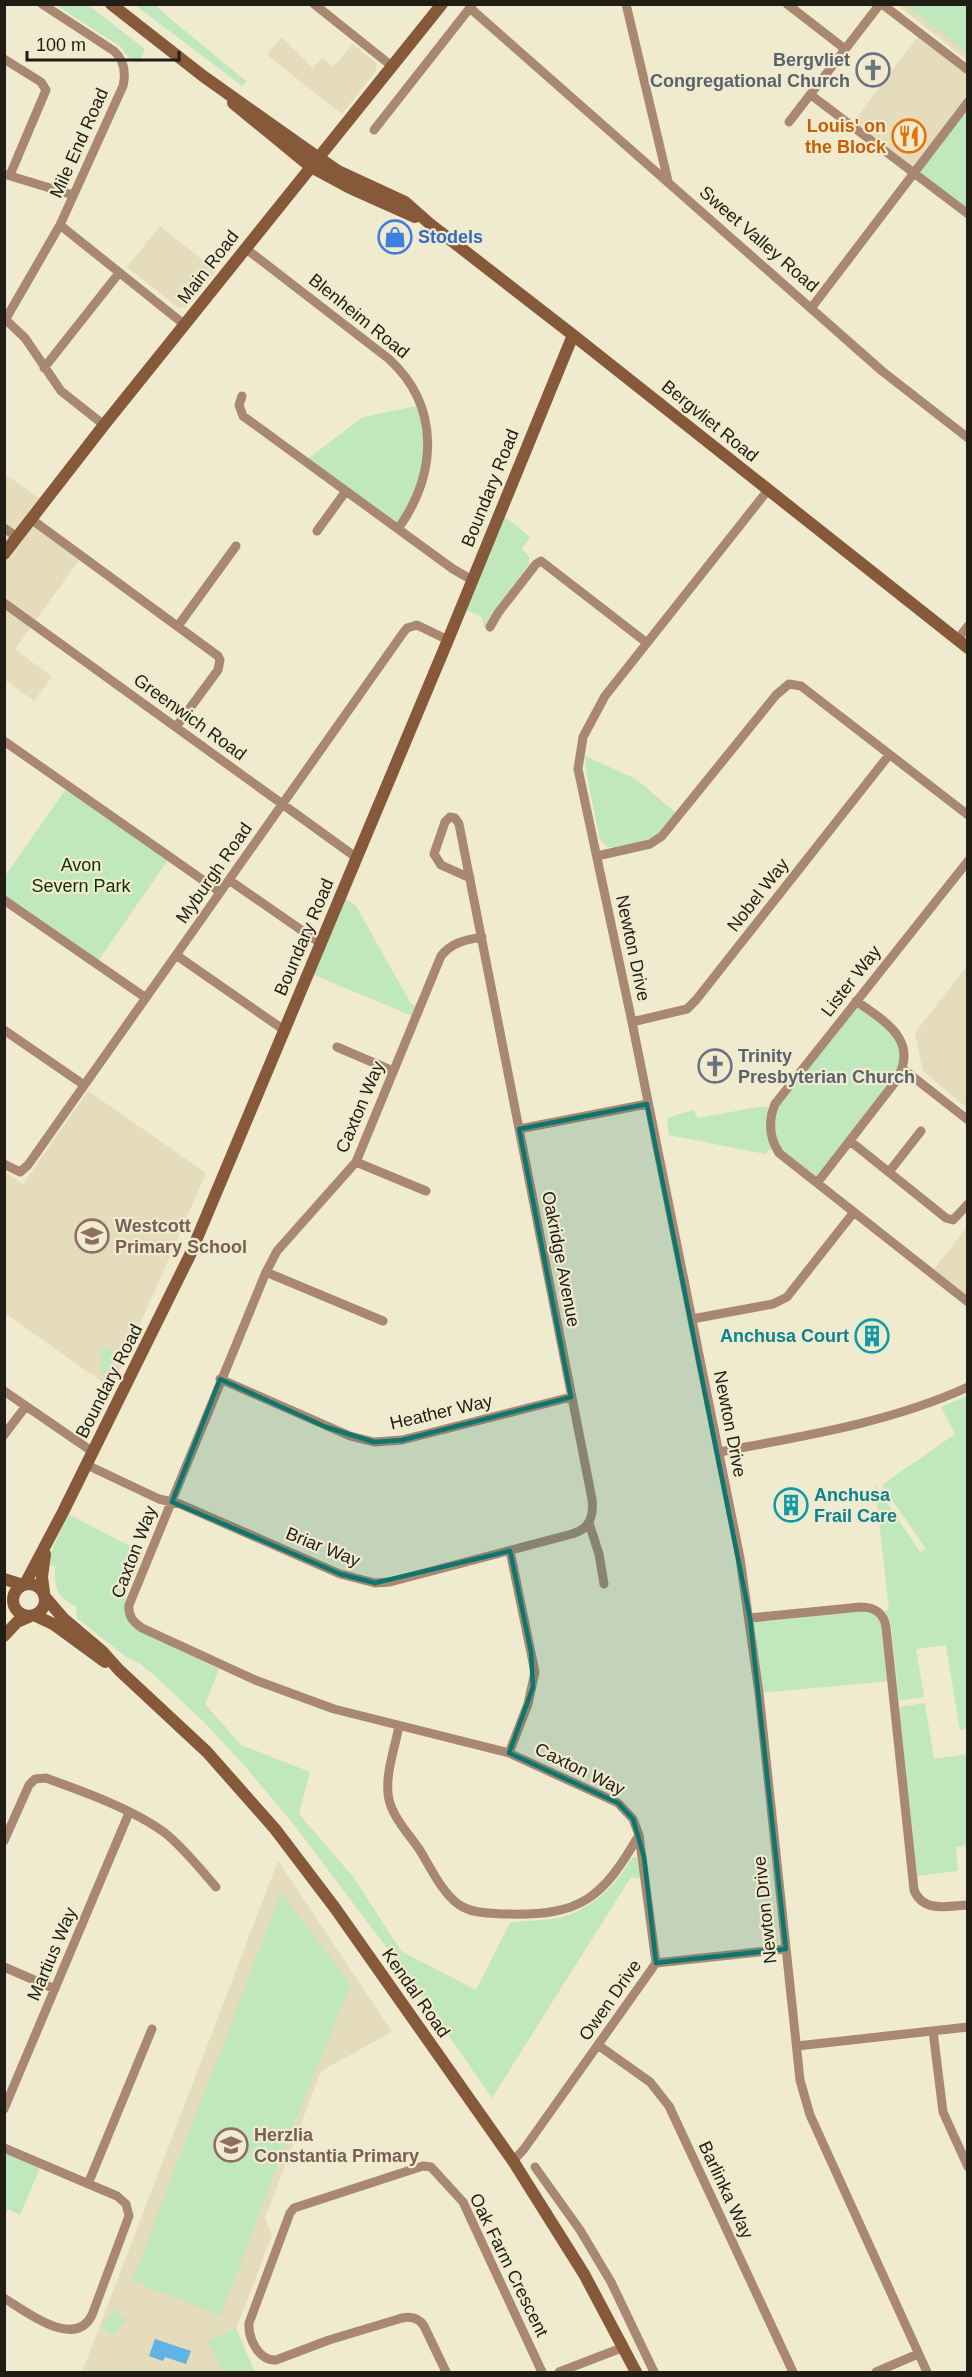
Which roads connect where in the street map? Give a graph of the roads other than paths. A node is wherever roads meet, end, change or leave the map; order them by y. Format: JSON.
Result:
{"nodes":[{"id":1,"x":42,"y":4,"type":"edge"},
{"id":2,"x":111,"y":4,"type":"edge"},
{"id":3,"x":314,"y":4,"type":"edge"},
{"id":4,"x":442,"y":4,"type":"edge"},
{"id":5,"x":626,"y":4,"type":"edge"},
{"id":6,"x":787,"y":4,"type":"edge"},
{"id":7,"x":881,"y":4,"type":"edge"},
{"id":8,"x":471,"y":6,"type":"edge"},
{"id":9,"x":845,"y":49,"type":"junction"},
{"id":10,"x":4,"y":59,"type":"edge"},
{"id":11,"x":393,"y":67,"type":"junction"},
{"id":12,"x":968,"y":70,"type":"edge"},
{"id":13,"x":811,"y":95,"type":"junction"},
{"id":14,"x":968,"y":102,"type":"edge"},
{"id":15,"x":789,"y":122,"type":"dead end"},
{"id":16,"x":374,"y":129,"type":"dead end"},
{"id":17,"x":315,"y":162,"type":"junction"},
{"id":18,"x":914,"y":173,"type":"junction"},
{"id":19,"x":7,"y":175,"type":"edge"},
{"id":20,"x":668,"y":181,"type":"junction"},
{"id":21,"x":73,"y":195,"type":"junction"},
{"id":22,"x":968,"y":214,"type":"edge"},
{"id":23,"x":60,"y":225,"type":"junction"},
{"id":24,"x":245,"y":248,"type":"junction"},
{"id":25,"x":119,"y":273,"type":"junction"},
{"id":26,"x":812,"y":307,"type":"junction"},
{"id":27,"x":5,"y":321,"type":"edge"},
{"id":28,"x":185,"y":325,"type":"junction"},
{"id":29,"x":573,"y":335,"type":"junction"},
{"id":30,"x":44,"y":368,"type":"junction"},
{"id":31,"x":242,"y":396,"type":"dead end"},
{"id":32,"x":104,"y":425,"type":"junction"},
{"id":33,"x":968,"y":438,"type":"edge"},
{"id":34,"x":768,"y":490,"type":"junction"},
{"id":35,"x":346,"y":491,"type":"junction"},
{"id":36,"x":31,"y":519,"type":"junction"},
{"id":37,"x":4,"y":528,"type":"edge"},
{"id":38,"x":398,"y":529,"type":"junction"},
{"id":39,"x":317,"y":531,"type":"dead end"},
{"id":40,"x":17,"y":537,"type":"junction"},
{"id":41,"x":236,"y":546,"type":"dead end"},
{"id":42,"x":4,"y":554,"type":"edge"},
{"id":43,"x":472,"y":580,"type":"junction"},
{"id":44,"x":4,"y":603,"type":"edge"},
{"id":45,"x":178,"y":626,"type":"junction"},
{"id":46,"x":968,"y":626,"type":"edge"},
{"id":47,"x":490,"y":627,"type":"dead end"},
{"id":48,"x":957,"y":639,"type":"junction"},
{"id":49,"x":448,"y":640,"type":"junction"},
{"id":50,"x":647,"y":643,"type":"junction"},
{"id":51,"x":968,"y":648,"type":"edge"},
{"id":52,"x":176,"y":727,"type":"junction"},
{"id":53,"x":4,"y":741,"type":"edge"},
{"id":54,"x":889,"y":755,"type":"junction"},
{"id":55,"x":282,"y":805,"type":"junction"},
{"id":56,"x":968,"y":815,"type":"edge"},
{"id":57,"x":597,"y":856,"type":"junction"},
{"id":58,"x":357,"y":858,"type":"junction"},
{"id":59,"x":968,"y":861,"type":"edge"},
{"id":60,"x":470,"y":878,"type":"junction"},
{"id":61,"x":229,"y":880,"type":"junction"},
{"id":62,"x":220,"y":892,"type":"junction"},
{"id":63,"x":4,"y":900,"type":"edge"},
{"id":64,"x":482,"y":937,"type":"junction"},
{"id":65,"x":320,"y":943,"type":"junction"},
{"id":66,"x":176,"y":955,"type":"junction"},
{"id":67,"x":146,"y":998,"type":"junction"},
{"id":68,"x":856,"y":1001,"type":"junction"},
{"id":69,"x":632,"y":1022,"type":"junction"},
{"id":70,"x":4,"y":1030,"type":"edge"},
{"id":71,"x":284,"y":1030,"type":"junction"},
{"id":72,"x":337,"y":1047,"type":"dead end"},
{"id":73,"x":903,"y":1069,"type":"junction"},
{"id":74,"x":393,"y":1071,"type":"junction"},
{"id":75,"x":84,"y":1085,"type":"junction"},
{"id":76,"x":647,"y":1104,"type":"junction"},
{"id":77,"x":968,"y":1120,"type":"edge"},
{"id":78,"x":519,"y":1129,"type":"junction"},
{"id":79,"x":921,"y":1131,"type":"dead end"},
{"id":80,"x":850,"y":1141,"type":"junction"},
{"id":81,"x":356,"y":1162,"type":"junction"},
{"id":82,"x":4,"y":1164,"type":"edge"},
{"id":83,"x":889,"y":1172,"type":"junction"},
{"id":84,"x":817,"y":1183,"type":"junction"},
{"id":85,"x":426,"y":1191,"type":"dead end"},
{"id":86,"x":968,"y":1204,"type":"edge"},
{"id":87,"x":854,"y":1212,"type":"junction"},
{"id":88,"x":266,"y":1272,"type":"junction"},
{"id":89,"x":968,"y":1302,"type":"edge"},
{"id":90,"x":692,"y":1319,"type":"junction"},
{"id":91,"x":383,"y":1321,"type":"dead end"},
{"id":92,"x":220,"y":1379,"type":"junction"},
{"id":93,"x":968,"y":1388,"type":"edge"},
{"id":94,"x":4,"y":1391,"type":"edge"},
{"id":95,"x":571,"y":1397,"type":"junction"},
{"id":96,"x":26,"y":1406,"type":"junction"},
{"id":97,"x":4,"y":1435,"type":"edge"},
{"id":98,"x":93,"y":1452,"type":"junction"},
{"id":99,"x":719,"y":1452,"type":"junction"},
{"id":100,"x":87,"y":1465,"type":"junction"},
{"id":101,"x":172,"y":1502,"type":"junction"},
{"id":102,"x":589,"y":1523,"type":"junction"},
{"id":103,"x":47,"y":1544,"type":"junction"},
{"id":104,"x":510,"y":1551,"type":"junction"},
{"id":105,"x":4,"y":1579,"type":"edge"},
{"id":106,"x":24,"y":1584,"type":"junction"},
{"id":107,"x":604,"y":1584,"type":"dead end"},
{"id":108,"x":44,"y":1595,"type":"junction"},
{"id":109,"x":10,"y":1598,"type":"edge"},
{"id":110,"x":32,"y":1615,"type":"junction"},
{"id":111,"x":750,"y":1618,"type":"junction"},
{"id":112,"x":4,"y":1629,"type":"edge"},
{"id":113,"x":4,"y":1636,"type":"edge"},
{"id":114,"x":119,"y":1670,"type":"junction"},
{"id":115,"x":399,"y":1726,"type":"junction"},
{"id":116,"x":509,"y":1753,"type":"junction"},
{"id":117,"x":129,"y":1813,"type":"junction"},
{"id":118,"x":639,"y":1835,"type":"junction"},
{"id":119,"x":4,"y":1840,"type":"edge"},
{"id":120,"x":216,"y":1887,"type":"dead end"},
{"id":121,"x":968,"y":1905,"type":"edge"},
{"id":122,"x":786,"y":1949,"type":"junction"},
{"id":123,"x":656,"y":1963,"type":"junction"},
{"id":124,"x":4,"y":1967,"type":"edge"},
{"id":125,"x":55,"y":1989,"type":"junction"},
{"id":126,"x":968,"y":2027,"type":"edge"},
{"id":127,"x":152,"y":2029,"type":"dead end"},
{"id":128,"x":933,"y":2031,"type":"junction"},
{"id":129,"x":598,"y":2045,"type":"junction"},
{"id":130,"x":797,"y":2046,"type":"junction"},
{"id":131,"x":4,"y":2109,"type":"edge"},
{"id":132,"x":962,"y":2144,"type":"edge"},
{"id":133,"x":4,"y":2148,"type":"edge"},
{"id":134,"x":513,"y":2161,"type":"junction"},
{"id":135,"x":535,"y":2167,"type":"dead end"},
{"id":136,"x":968,"y":2167,"type":"edge"},
{"id":137,"x":88,"y":2184,"type":"junction"},
{"id":138,"x":4,"y":2298,"type":"edge"},
{"id":139,"x":624,"y":2347,"type":"junction"},
{"id":140,"x":918,"y":2354,"type":"junction"},
{"id":141,"x":446,"y":2373,"type":"edge"},
{"id":142,"x":542,"y":2373,"type":"edge"},
{"id":143,"x":559,"y":2373,"type":"edge"},
{"id":144,"x":636,"y":2373,"type":"edge"},
{"id":145,"x":654,"y":2373,"type":"edge"},
{"id":146,"x":794,"y":2373,"type":"edge"},
{"id":147,"x":876,"y":2373,"type":"edge"},
{"id":148,"x":927,"y":2373,"type":"edge"}],
"edges":[{"from":1,"to":21,"type":"street","name":"Mile End Road"},
{"from":2,"to":17,"type":"street","name":"Bergvliet Road"},
{"from":3,"to":11,"type":"street"},
{"from":4,"to":11,"type":"street","name":"Main Road"},
{"from":5,"to":20,"type":"street"},
{"from":6,"to":9,"type":"street"},
{"from":7,"to":9,"type":"street"},
{"from":7,"to":12,"type":"street"},
{"from":8,"to":16,"type":"street"},
{"from":8,"to":20,"type":"street","name":"Sweet Valley Road"},
{"from":9,"to":13,"type":"street"},
{"from":10,"to":19,"type":"street"},
{"from":11,"to":17,"type":"street","name":"Main Road"},
{"from":13,"to":15,"type":"street"},
{"from":13,"to":18,"type":"street"},
{"from":14,"to":18,"type":"street"},
{"from":17,"to":24,"type":"street","name":"Main Road"},
{"from":17,"to":29,"type":"street","name":"Bergvliet Road"},
{"from":18,"to":22,"type":"street"},
{"from":18,"to":26,"type":"street"},
{"from":19,"to":21,"type":"street"},
{"from":20,"to":26,"type":"street","name":"Sweet Valley Road"},
{"from":21,"to":23,"type":"street","name":"Mile End Road"},
{"from":23,"to":25,"type":"street"},
{"from":23,"to":27,"type":"street","name":"Mile End Road"},
{"from":24,"to":28,"type":"street","name":"Main Road"},
{"from":24,"to":38,"type":"street","name":"Blenheim Road"},
{"from":25,"to":28,"type":"street"},
{"from":25,"to":30,"type":"street"},
{"from":26,"to":33,"type":"street","name":"Sweet Valley Road"},
{"from":27,"to":30,"type":"street"},
{"from":28,"to":32,"type":"street","name":"Main Road"},
{"from":29,"to":34,"type":"street","name":"Bergvliet Road"},
{"from":29,"to":43,"type":"street","name":"Boundary Road"},
{"from":30,"to":32,"type":"street"},
{"from":31,"to":35,"type":"street"},
{"from":32,"to":36,"type":"street","name":"Main Road"},
{"from":34,"to":48,"type":"street","name":"Bergvliet Road"},
{"from":34,"to":50,"type":"street","name":"Newton Drive"},
{"from":35,"to":38,"type":"street"},
{"from":35,"to":39,"type":"street"},
{"from":36,"to":40,"type":"street","name":"Main Road"},
{"from":36,"to":45,"type":"street"},
{"from":37,"to":40,"type":"street"},
{"from":38,"to":43,"type":"street"},
{"from":40,"to":42,"type":"street","name":"Main Road"},
{"from":41,"to":45,"type":"street"},
{"from":43,"to":49,"type":"street","name":"Boundary Road"},
{"from":44,"to":52,"type":"street","name":"Greenwich Road"},
{"from":45,"to":52,"type":"street"},
{"from":46,"to":48,"type":"street"},
{"from":47,"to":50,"type":"street"},
{"from":48,"to":51,"type":"street","name":"Bergvliet Road"},
{"from":49,"to":55,"type":"street","name":"Myburgh Road"},
{"from":49,"to":58,"type":"street","name":"Boundary Road"},
{"from":50,"to":57,"type":"street","name":"Newton Drive"},
{"from":52,"to":55,"type":"street","name":"Greenwich Road"},
{"from":53,"to":62,"type":"street"},
{"from":54,"to":56,"type":"street"},
{"from":54,"to":57,"type":"street"},
{"from":54,"to":69,"type":"street","name":"Nobel Way"},
{"from":55,"to":58,"type":"street","name":"Greenwich Road"},
{"from":55,"to":61,"type":"street","name":"Myburgh Road"},
{"from":57,"to":69,"type":"street","name":"Newton Drive"},
{"from":58,"to":65,"type":"street","name":"Boundary Road"},
{"from":59,"to":68,"type":"street","name":"Lister Way"},
{"from":60,"to":60,"type":"street","name":"Oakridge Avenue"},
{"from":60,"to":64,"type":"street","name":"Oakridge Avenue"},
{"from":61,"to":62,"type":"street","name":"Myburgh Road"},
{"from":61,"to":65,"type":"street"},
{"from":62,"to":66,"type":"street","name":"Myburgh Road"},
{"from":63,"to":67,"type":"street"},
{"from":64,"to":74,"type":"street","name":"Caxton Way"},
{"from":64,"to":78,"type":"street","name":"Oakridge Avenue"},
{"from":65,"to":71,"type":"street","name":"Boundary Road"},
{"from":66,"to":67,"type":"street","name":"Myburgh Road"},
{"from":66,"to":71,"type":"street"},
{"from":67,"to":75,"type":"street","name":"Myburgh Road"},
{"from":68,"to":73,"type":"street"},
{"from":68,"to":84,"type":"street","name":"Lister Way"},
{"from":69,"to":76,"type":"street","name":"Newton Drive"},
{"from":70,"to":75,"type":"street"},
{"from":71,"to":98,"type":"street","name":"Boundary Road"},
{"from":72,"to":74,"type":"street"},
{"from":73,"to":77,"type":"street"},
{"from":73,"to":80,"type":"street"},
{"from":74,"to":81,"type":"street","name":"Caxton Way"},
{"from":75,"to":82,"type":"street","name":"Myburgh Road"},
{"from":76,"to":78,"type":"street"},
{"from":76,"to":90,"type":"street","name":"Newton Drive"},
{"from":78,"to":95,"type":"street","name":"Oakridge Avenue"},
{"from":79,"to":83,"type":"street"},
{"from":80,"to":83,"type":"street"},
{"from":80,"to":84,"type":"street"},
{"from":81,"to":85,"type":"street"},
{"from":81,"to":88,"type":"street","name":"Caxton Way"},
{"from":83,"to":86,"type":"street"},
{"from":84,"to":87,"type":"street"},
{"from":87,"to":89,"type":"street"},
{"from":87,"to":90,"type":"street"},
{"from":88,"to":91,"type":"street"},
{"from":88,"to":92,"type":"street","name":"Caxton Way"},
{"from":90,"to":99,"type":"street","name":"Newton Drive"},
{"from":92,"to":95,"type":"street","name":"Heather Way"},
{"from":92,"to":101,"type":"street","name":"Caxton Way"},
{"from":93,"to":99,"type":"street"},
{"from":94,"to":96,"type":"street"},
{"from":95,"to":102,"type":"street","name":"Oakridge Avenue"},
{"from":96,"to":97,"type":"street"},
{"from":96,"to":98,"type":"street"},
{"from":98,"to":100,"type":"street","name":"Boundary Road"},
{"from":99,"to":111,"type":"street","name":"Newton Drive"},
{"from":100,"to":101,"type":"street","name":"Briar Way"},
{"from":100,"to":103,"type":"street","name":"Boundary Road"},
{"from":101,"to":104,"type":"street","name":"Briar Way"},
{"from":101,"to":115,"type":"street","name":"Caxton Way"},
{"from":102,"to":104,"type":"street","name":"Briar Way"},
{"from":102,"to":107,"type":"street"},
{"from":103,"to":106,"type":"street","name":"Boundary Road"},
{"from":103,"to":108,"type":"street","name":"Boundary Road"},
{"from":104,"to":116,"type":"street"},
{"from":105,"to":106,"type":"street"},
{"from":106,"to":108,"type":"street"},
{"from":106,"to":109,"type":"street"},
{"from":108,"to":110,"type":"street"},
{"from":108,"to":114,"type":"street","name":"Kendal Road"},
{"from":109,"to":110,"type":"street"},
{"from":109,"to":112,"type":"street"},
{"from":110,"to":113,"type":"street"},
{"from":110,"to":114,"type":"street","name":"Kendal Road"},
{"from":111,"to":121,"type":"street"},
{"from":111,"to":122,"type":"street","name":"Newton Drive"},
{"from":114,"to":134,"type":"street","name":"Kendal Road"},
{"from":115,"to":116,"type":"street","name":"Caxton Way"},
{"from":115,"to":118,"type":"street"},
{"from":116,"to":118,"type":"street","name":"Caxton Way"},
{"from":117,"to":119,"type":"street"},
{"from":117,"to":120,"type":"street"},
{"from":117,"to":125,"type":"street","name":"Martius Way"},
{"from":118,"to":123,"type":"street","name":"Caxton Way"},
{"from":122,"to":123,"type":"street","name":"Owen Drive"},
{"from":122,"to":130,"type":"street","name":"Newton Drive"},
{"from":123,"to":129,"type":"street","name":"Owen Drive"},
{"from":124,"to":125,"type":"street"},
{"from":125,"to":131,"type":"street","name":"Martius Way"},
{"from":126,"to":128,"type":"street"},
{"from":127,"to":137,"type":"street"},
{"from":128,"to":130,"type":"street"},
{"from":128,"to":132,"type":"street"},
{"from":129,"to":134,"type":"street","name":"Owen Drive"},
{"from":129,"to":146,"type":"street","name":"Barlinka Way"},
{"from":130,"to":140,"type":"street","name":"Newton Drive"},
{"from":132,"to":136,"type":"street"},
{"from":133,"to":137,"type":"street"},
{"from":134,"to":139,"type":"street","name":"Kendal Road"},
{"from":135,"to":145,"type":"street"},
{"from":137,"to":138,"type":"street"},
{"from":139,"to":143,"type":"street"},
{"from":139,"to":144,"type":"street","name":"Kendal Road"},
{"from":140,"to":147,"type":"street"},
{"from":140,"to":148,"type":"street","name":"Newton Drive"},
{"from":141,"to":142,"type":"street","name":"Oak Farm Crescent"}]}
